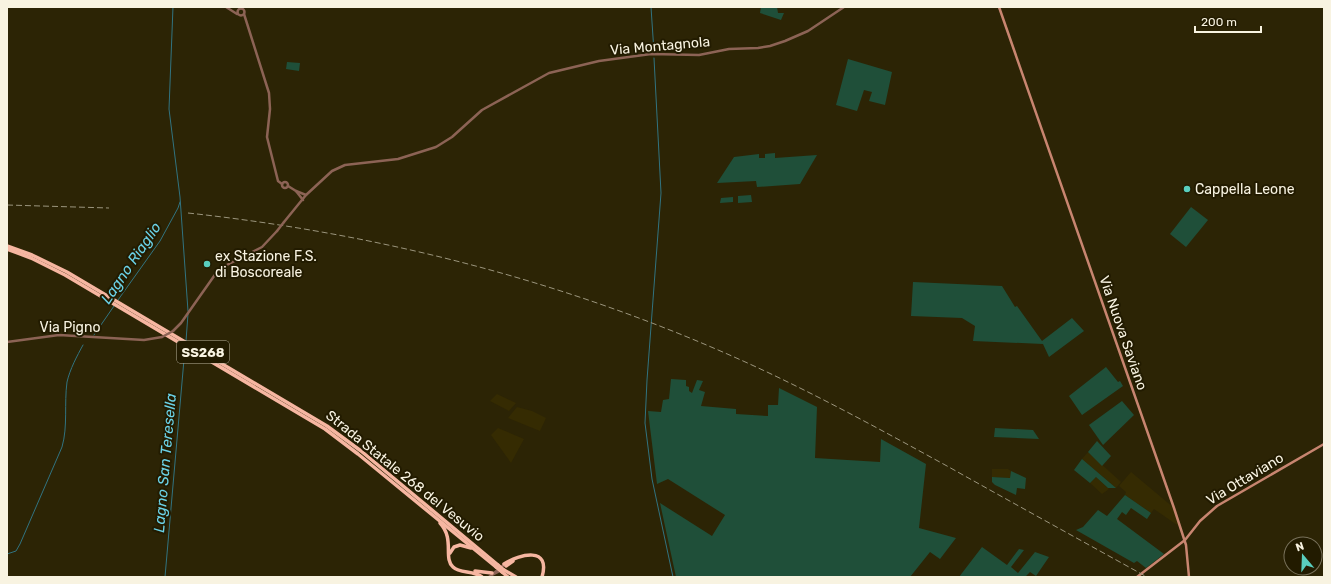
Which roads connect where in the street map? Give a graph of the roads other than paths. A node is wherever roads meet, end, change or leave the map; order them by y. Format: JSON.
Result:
{"nodes":[{"id":1,"x":226,"y":7,"type":"edge"},
{"id":2,"x":844,"y":7,"type":"edge"},
{"id":3,"x":999,"y":7,"type":"edge"},
{"id":4,"x":239,"y":9,"type":"edge"},
{"id":5,"x":232,"y":10,"type":"junction"},
{"id":6,"x":244,"y":10,"type":"edge"},
{"id":7,"x":239,"y":15,"type":"junction"},
{"id":8,"x":246,"y":24,"type":"junction"},
{"id":9,"x":296,"y":191,"type":"junction"},
{"id":10,"x":306,"y":195,"type":"junction"},
{"id":11,"x":303,"y":200,"type":"junction"},
{"id":12,"x":7,"y":246,"type":"edge"},
{"id":13,"x":7,"y":249,"type":"edge"},
{"id":14,"x":173,"y":331,"type":"joint"},
{"id":15,"x":7,"y":342,"type":"edge"},
{"id":16,"x":1324,"y":444,"type":"edge"},
{"id":17,"x":431,"y":514,"type":"junction"},
{"id":18,"x":1185,"y":540,"type":"junction"},
{"id":19,"x":448,"y":556,"type":"junction"},
{"id":20,"x":484,"y":557,"type":"junction"},
{"id":21,"x":496,"y":566,"type":"junction"},
{"id":22,"x":504,"y":568,"type":"junction"},
{"id":23,"x":480,"y":575,"type":"edge"},
{"id":24,"x":492,"y":575,"type":"edge"},
{"id":25,"x":486,"y":577,"type":"edge"},
{"id":26,"x":508,"y":577,"type":"edge"},
{"id":27,"x":514,"y":577,"type":"edge"},
{"id":28,"x":542,"y":577,"type":"edge"},
{"id":29,"x":1137,"y":577,"type":"edge"},
{"id":30,"x":1189,"y":577,"type":"edge"}],
"edges":[{"from":1,"to":5,"type":"street"},
{"from":2,"to":10,"type":"street","name":"Via Montagnola"},
{"from":3,"to":18,"type":"main road","name":"Via Nuova Saviano"},
{"from":4,"to":5,"type":"street"},
{"from":4,"to":6,"type":"street"},
{"from":4,"to":7,"type":"street"},
{"from":5,"to":7,"type":"street"},
{"from":6,"to":7,"type":"street"},
{"from":6,"to":8,"type":"street"},
{"from":7,"to":8,"type":"street"},
{"from":8,"to":9,"type":"street"},
{"from":9,"to":10,"type":"street"},
{"from":9,"to":11,"type":"street"},
{"from":10,"to":11,"type":"street","name":"Via Montagnola"},
{"from":11,"to":14,"type":"street","name":"Via Montagnola","bridge":true},
{"from":12,"to":21,"type":"highway","name":"Strada Statale 268 del Vesuvio","number":"SS268"},
{"from":13,"to":17,"type":"highway","name":"Strada Statale 268 del Vesuvio","number":"SS268"},
{"from":14,"to":15,"type":"street","name":"Via Pigno","bridge":true},
{"from":16,"to":18,"type":"main road","name":"Via Ottaviano"},
{"from":17,"to":19,"type":"highway"},
{"from":17,"to":20,"type":"highway","name":"Strada Statale 268 del Vesuvio","number":"SS268"},
{"from":18,"to":29,"type":"main road","name":"Via Ottaviano"},
{"from":18,"to":30,"type":"main road","name":"Via Nuova Saviano"},
{"from":19,"to":20,"type":"highway"},
{"from":19,"to":23,"type":"highway"},
{"from":20,"to":21,"type":"highway","name":"Strada Statale 268 del Vesuvio","number":"SS268"},
{"from":21,"to":22,"type":"highway","name":"Strada Statale 268 del Vesuvio","number":"SS268","bridge":true},
{"from":22,"to":24,"type":"street"},
{"from":22,"to":26,"type":"highway","name":"Strada Statale 268 del Vesuvio","number":"SS268"},
{"from":22,"to":27,"type":"highway","name":"Strada Statale 268 del Vesuvio","number":"SS268"},
{"from":22,"to":28,"type":"highway"},
{"from":23,"to":24,"type":"highway"},
{"from":23,"to":25,"type":"highway"}]}
